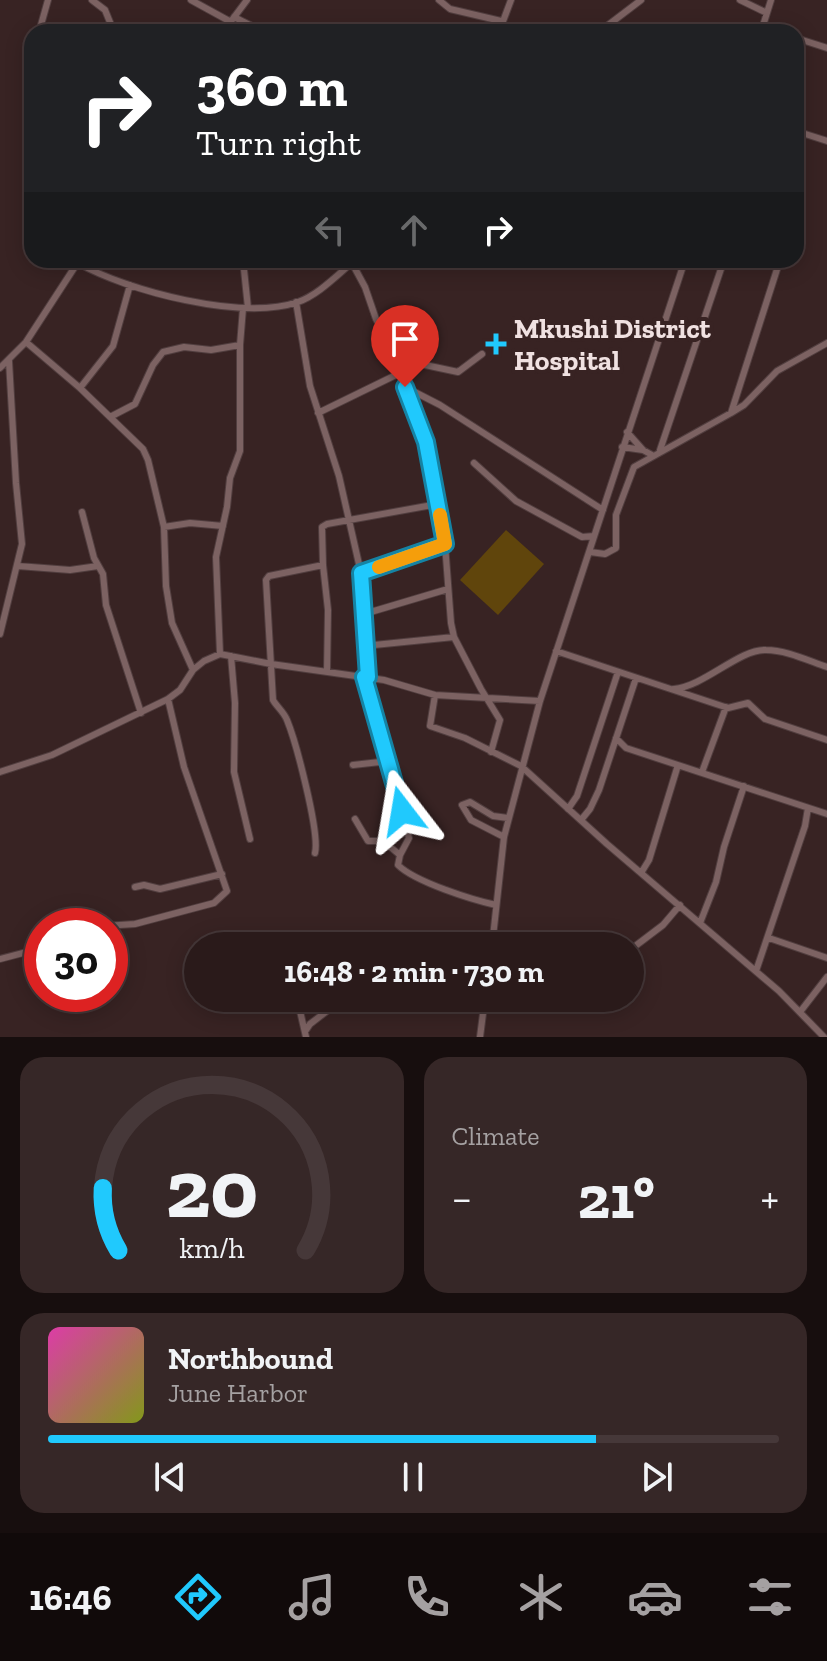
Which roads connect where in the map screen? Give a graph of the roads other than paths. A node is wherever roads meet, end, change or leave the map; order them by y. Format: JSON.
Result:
{"nodes":[{"id":1,"x":48,"y":0,"type":"edge"},
{"id":2,"x":92,"y":0,"type":"edge"},
{"id":3,"x":191,"y":0,"type":"edge"},
{"id":4,"x":247,"y":0,"type":"edge"},
{"id":5,"x":439,"y":0,"type":"edge"},
{"id":6,"x":511,"y":0,"type":"edge"},
{"id":7,"x":641,"y":0,"type":"edge"},
{"id":8,"x":740,"y":0,"type":"edge"},
{"id":9,"x":771,"y":0,"type":"edge"},
{"id":10,"x":767,"y":13,"type":"junction"},
{"id":11,"x":233,"y":20,"type":"junction"},
{"id":12,"x":501,"y":21,"type":"junction"},
{"id":13,"x":41,"y":24,"type":"edge"},
{"id":14,"x":111,"y":24,"type":"edge"},
{"id":15,"x":230,"y":24,"type":"edge"},
{"id":16,"x":243,"y":24,"type":"edge"},
{"id":17,"x":500,"y":24,"type":"edge"},
{"id":18,"x":610,"y":24,"type":"edge"},
{"id":19,"x":764,"y":24,"type":"edge"},
{"id":20,"x":804,"y":41,"type":"edge"},
{"id":21,"x":827,"y":48,"type":"edge"},
{"id":22,"x":804,"y":134,"type":"edge"},
{"id":23,"x":827,"y":141,"type":"edge"},
{"id":24,"x":74,"y":268,"type":"edge"},
{"id":25,"x":88,"y":268,"type":"edge"},
{"id":26,"x":244,"y":268,"type":"edge"},
{"id":27,"x":345,"y":268,"type":"edge"},
{"id":28,"x":357,"y":268,"type":"edge"},
{"id":29,"x":682,"y":268,"type":"edge"},
{"id":30,"x":721,"y":268,"type":"edge"},
{"id":31,"x":777,"y":268,"type":"edge"},
{"id":32,"x":130,"y":285,"type":"junction"},
{"id":33,"x":296,"y":302,"type":"junction"},
{"id":34,"x":246,"y":308,"type":"junction"},
{"id":35,"x":26,"y":342,"type":"junction"},
{"id":36,"x":827,"y":343,"type":"edge"},
{"id":37,"x":240,"y":345,"type":"junction"},
{"id":38,"x":482,"y":354,"type":"dead end"},
{"id":39,"x":397,"y":359,"type":"junction"},
{"id":40,"x":9,"y":361,"type":"junction"},
{"id":41,"x":0,"y":368,"type":"edge"},
{"id":42,"x":400,"y":373,"type":"junction"},
{"id":43,"x":405,"y":387,"type":"junction"},
{"id":44,"x":80,"y":388,"type":"junction"},
{"id":45,"x":318,"y":413,"type":"junction"},
{"id":46,"x":731,"y":413,"type":"junction"},
{"id":47,"x":110,"y":417,"type":"junction"},
{"id":48,"x":627,"y":432,"type":"junction"},
{"id":49,"x":622,"y":447,"type":"junction"},
{"id":50,"x":643,"y":450,"type":"junction"},
{"id":51,"x":660,"y":450,"type":"junction"},
{"id":52,"x":652,"y":455,"type":"junction"},
{"id":53,"x":474,"y":463,"type":"dead end"},
{"id":54,"x":438,"y":504,"type":"junction"},
{"id":55,"x":603,"y":510,"type":"junction"},
{"id":56,"x":82,"y":512,"type":"dead end"},
{"id":57,"x":349,"y":522,"type":"junction"},
{"id":58,"x":223,"y":526,"type":"junction"},
{"id":59,"x":164,"y":527,"type":"junction"},
{"id":60,"x":594,"y":536,"type":"junction"},
{"id":61,"x":445,"y":544,"type":"junction"},
{"id":62,"x":590,"y":552,"type":"junction"},
{"id":63,"x":323,"y":565,"type":"junction"},
{"id":64,"x":18,"y":566,"type":"junction"},
{"id":65,"x":98,"y":566,"type":"junction"},
{"id":66,"x":361,"y":573,"type":"junction"},
{"id":67,"x":448,"y":589,"type":"junction"},
{"id":68,"x":364,"y":614,"type":"junction"},
{"id":69,"x":0,"y":634,"type":"edge"},
{"id":70,"x":454,"y":637,"type":"junction"},
{"id":71,"x":364,"y":646,"type":"junction"},
{"id":72,"x":556,"y":651,"type":"junction"},
{"id":73,"x":220,"y":654,"type":"junction"},
{"id":74,"x":231,"y":656,"type":"junction"},
{"id":75,"x":271,"y":664,"type":"junction"},
{"id":76,"x":827,"y":667,"type":"edge"},
{"id":77,"x":193,"y":670,"type":"junction"},
{"id":78,"x":327,"y":672,"type":"junction"},
{"id":79,"x":618,"y":672,"type":"junction"},
{"id":80,"x":366,"y":677,"type":"junction"},
{"id":81,"x":636,"y":678,"type":"junction"},
{"id":82,"x":673,"y":690,"type":"junction"},
{"id":83,"x":435,"y":695,"type":"junction"},
{"id":84,"x":486,"y":697,"type":"junction"},
{"id":85,"x":168,"y":699,"type":"junction"},
{"id":86,"x":540,"y":701,"type":"junction"},
{"id":87,"x":726,"y":707,"type":"junction"},
{"id":88,"x":141,"y":713,"type":"junction"},
{"id":89,"x":616,"y":738,"type":"junction"},
{"id":90,"x":827,"y":740,"type":"edge"},
{"id":91,"x":491,"y":752,"type":"junction"},
{"id":92,"x":389,"y":761,"type":"junction"},
{"id":93,"x":353,"y":765,"type":"dead end"},
{"id":94,"x":678,"y":765,"type":"junction"},
{"id":95,"x":521,"y":766,"type":"junction"},
{"id":96,"x":0,"y":772,"type":"edge"},
{"id":97,"x":702,"y":772,"type":"junction"},
{"id":98,"x":744,"y":786,"type":"junction"},
{"id":99,"x":808,"y":808,"type":"junction"},
{"id":100,"x":568,"y":809,"type":"junction"},
{"id":101,"x":827,"y":814,"type":"edge"},
{"id":102,"x":508,"y":818,"type":"junction"},
{"id":103,"x":355,"y":819,"type":"dead end"},
{"id":104,"x":581,"y":820,"type":"junction"},
{"id":105,"x":504,"y":837,"type":"junction"},
{"id":106,"x":250,"y":839,"type":"dead end"},
{"id":107,"x":315,"y":853,"type":"dead end"},
{"id":108,"x":400,"y":855,"type":"junction"},
{"id":109,"x":641,"y":873,"type":"junction"},
{"id":110,"x":222,"y":874,"type":"junction"},
{"id":111,"x":135,"y":887,"type":"dead end"},
{"id":112,"x":496,"y":905,"type":"junction"},
{"id":113,"x":680,"y":905,"type":"junction"},
{"id":114,"x":700,"y":923,"type":"junction"},
{"id":115,"x":128,"y":924,"type":"edge"},
{"id":116,"x":493,"y":932,"type":"edge"},
{"id":117,"x":769,"y":938,"type":"junction"},
{"id":118,"x":644,"y":939,"type":"edge"},
{"id":119,"x":24,"y":953,"type":"edge"},
{"id":120,"x":827,"y":958,"type":"edge"},
{"id":121,"x":0,"y":959,"type":"edge"},
{"id":122,"x":756,"y":971,"type":"junction"},
{"id":123,"x":827,"y":977,"type":"edge"},
{"id":124,"x":301,"y":1012,"type":"edge"},
{"id":125,"x":326,"y":1012,"type":"edge"},
{"id":126,"x":483,"y":1012,"type":"edge"},
{"id":127,"x":800,"y":1012,"type":"junction"},
{"id":128,"x":306,"y":1033,"type":"edge"},
{"id":129,"x":480,"y":1037,"type":"edge"},
{"id":130,"x":824,"y":1037,"type":"edge"}],
"edges":[{"from":1,"to":13,"type":"street"},
{"from":2,"to":14,"type":"street"},
{"from":3,"to":11,"type":"street"},
{"from":4,"to":11,"type":"street"},
{"from":5,"to":12,"type":"street"},
{"from":6,"to":12,"type":"street"},
{"from":7,"to":18,"type":"street"},
{"from":8,"to":10,"type":"street"},
{"from":9,"to":10,"type":"street"},
{"from":10,"to":19,"type":"street"},
{"from":11,"to":15,"type":"street"},
{"from":11,"to":16,"type":"street"},
{"from":12,"to":17,"type":"street"},
{"from":20,"to":21,"type":"street"},
{"from":22,"to":23,"type":"street"},
{"from":24,"to":35,"type":"street"},
{"from":25,"to":32,"type":"street"},
{"from":26,"to":34,"type":"street"},
{"from":27,"to":33,"type":"street"},
{"from":28,"to":39,"type":"street"},
{"from":29,"to":48,"type":"street"},
{"from":30,"to":51,"type":"street"},
{"from":31,"to":46,"type":"street"},
{"from":32,"to":34,"type":"street"},
{"from":32,"to":44,"type":"street"},
{"from":33,"to":34,"type":"street"},
{"from":33,"to":45,"type":"street"},
{"from":34,"to":37,"type":"street"},
{"from":35,"to":40,"type":"street"},
{"from":35,"to":44,"type":"street"},
{"from":36,"to":46,"type":"street"},
{"from":37,"to":47,"type":"street"},
{"from":37,"to":58,"type":"street"},
{"from":38,"to":39,"type":"street"},
{"from":39,"to":42,"type":"street"},
{"from":40,"to":41,"type":"street"},
{"from":40,"to":64,"type":"street"},
{"from":42,"to":43,"type":"street"},
{"from":42,"to":45,"type":"street"},
{"from":43,"to":54,"type":"street"},
{"from":43,"to":55,"type":"street"},
{"from":44,"to":47,"type":"street"},
{"from":45,"to":57,"type":"street"},
{"from":46,"to":51,"type":"street"},
{"from":47,"to":59,"type":"street"},
{"from":48,"to":49,"type":"street"},
{"from":48,"to":50,"type":"street"},
{"from":49,"to":50,"type":"street"},
{"from":49,"to":55,"type":"street"},
{"from":50,"to":52,"type":"street"},
{"from":51,"to":52,"type":"street"},
{"from":52,"to":62,"type":"street"},
{"from":53,"to":60,"type":"street"},
{"from":54,"to":57,"type":"street"},
{"from":54,"to":61,"type":"street"},
{"from":55,"to":60,"type":"street"},
{"from":56,"to":65,"type":"street"},
{"from":57,"to":63,"type":"street"},
{"from":57,"to":66,"type":"street"},
{"from":58,"to":59,"type":"street"},
{"from":58,"to":73,"type":"street"},
{"from":59,"to":77,"type":"street"},
{"from":60,"to":62,"type":"street"},
{"from":61,"to":66,"type":"street"},
{"from":61,"to":67,"type":"street"},
{"from":62,"to":72,"type":"street"},
{"from":63,"to":75,"type":"street"},
{"from":63,"to":78,"type":"street"},
{"from":64,"to":65,"type":"street"},
{"from":64,"to":69,"type":"street"},
{"from":65,"to":88,"type":"street"},
{"from":66,"to":68,"type":"street"},
{"from":67,"to":68,"type":"street"},
{"from":67,"to":70,"type":"street"},
{"from":68,"to":71,"type":"street"},
{"from":70,"to":71,"type":"street"},
{"from":70,"to":84,"type":"street"},
{"from":71,"to":80,"type":"street"},
{"from":72,"to":79,"type":"street"},
{"from":72,"to":86,"type":"street"},
{"from":73,"to":74,"type":"street"},
{"from":73,"to":77,"type":"street"},
{"from":74,"to":75,"type":"street"},
{"from":74,"to":106,"type":"street"},
{"from":75,"to":78,"type":"street"},
{"from":75,"to":107,"type":"street"},
{"from":76,"to":82,"type":"street"},
{"from":77,"to":85,"type":"street"},
{"from":78,"to":80,"type":"street"},
{"from":79,"to":81,"type":"street"},
{"from":79,"to":100,"type":"street"},
{"from":80,"to":83,"type":"street"},
{"from":80,"to":92,"type":"street"},
{"from":81,"to":82,"type":"street"},
{"from":81,"to":89,"type":"street"},
{"from":82,"to":87,"type":"street"},
{"from":83,"to":84,"type":"street"},
{"from":83,"to":91,"type":"street"},
{"from":84,"to":86,"type":"street"},
{"from":84,"to":91,"type":"street"},
{"from":85,"to":88,"type":"street"},
{"from":85,"to":110,"type":"street"},
{"from":86,"to":95,"type":"street"},
{"from":87,"to":90,"type":"street"},
{"from":87,"to":97,"type":"street"},
{"from":88,"to":96,"type":"street"},
{"from":89,"to":94,"type":"street"},
{"from":89,"to":104,"type":"street"},
{"from":91,"to":95,"type":"street"},
{"from":92,"to":93,"type":"street"},
{"from":92,"to":108,"type":"street"},
{"from":94,"to":97,"type":"street"},
{"from":94,"to":109,"type":"street"},
{"from":95,"to":100,"type":"street"},
{"from":95,"to":102,"type":"street"},
{"from":97,"to":98,"type":"street"},
{"from":98,"to":99,"type":"street"},
{"from":98,"to":114,"type":"street"},
{"from":99,"to":101,"type":"street"},
{"from":99,"to":117,"type":"street"},
{"from":100,"to":104,"type":"street"},
{"from":102,"to":105,"type":"street"},
{"from":102,"to":105,"type":"street"},
{"from":103,"to":108,"type":"street"},
{"from":104,"to":109,"type":"street"},
{"from":105,"to":112,"type":"street"},
{"from":108,"to":112,"type":"street"},
{"from":109,"to":113,"type":"street"},
{"from":110,"to":111,"type":"street"},
{"from":110,"to":115,"type":"street"},
{"from":112,"to":116,"type":"street"},
{"from":113,"to":114,"type":"street"},
{"from":113,"to":118,"type":"street"},
{"from":114,"to":122,"type":"street"},
{"from":117,"to":120,"type":"street"},
{"from":117,"to":122,"type":"street"},
{"from":119,"to":121,"type":"street"},
{"from":122,"to":127,"type":"street"},
{"from":123,"to":127,"type":"street"},
{"from":124,"to":128,"type":"street"},
{"from":125,"to":128,"type":"street"},
{"from":126,"to":129,"type":"street"},
{"from":127,"to":130,"type":"street"}]}
